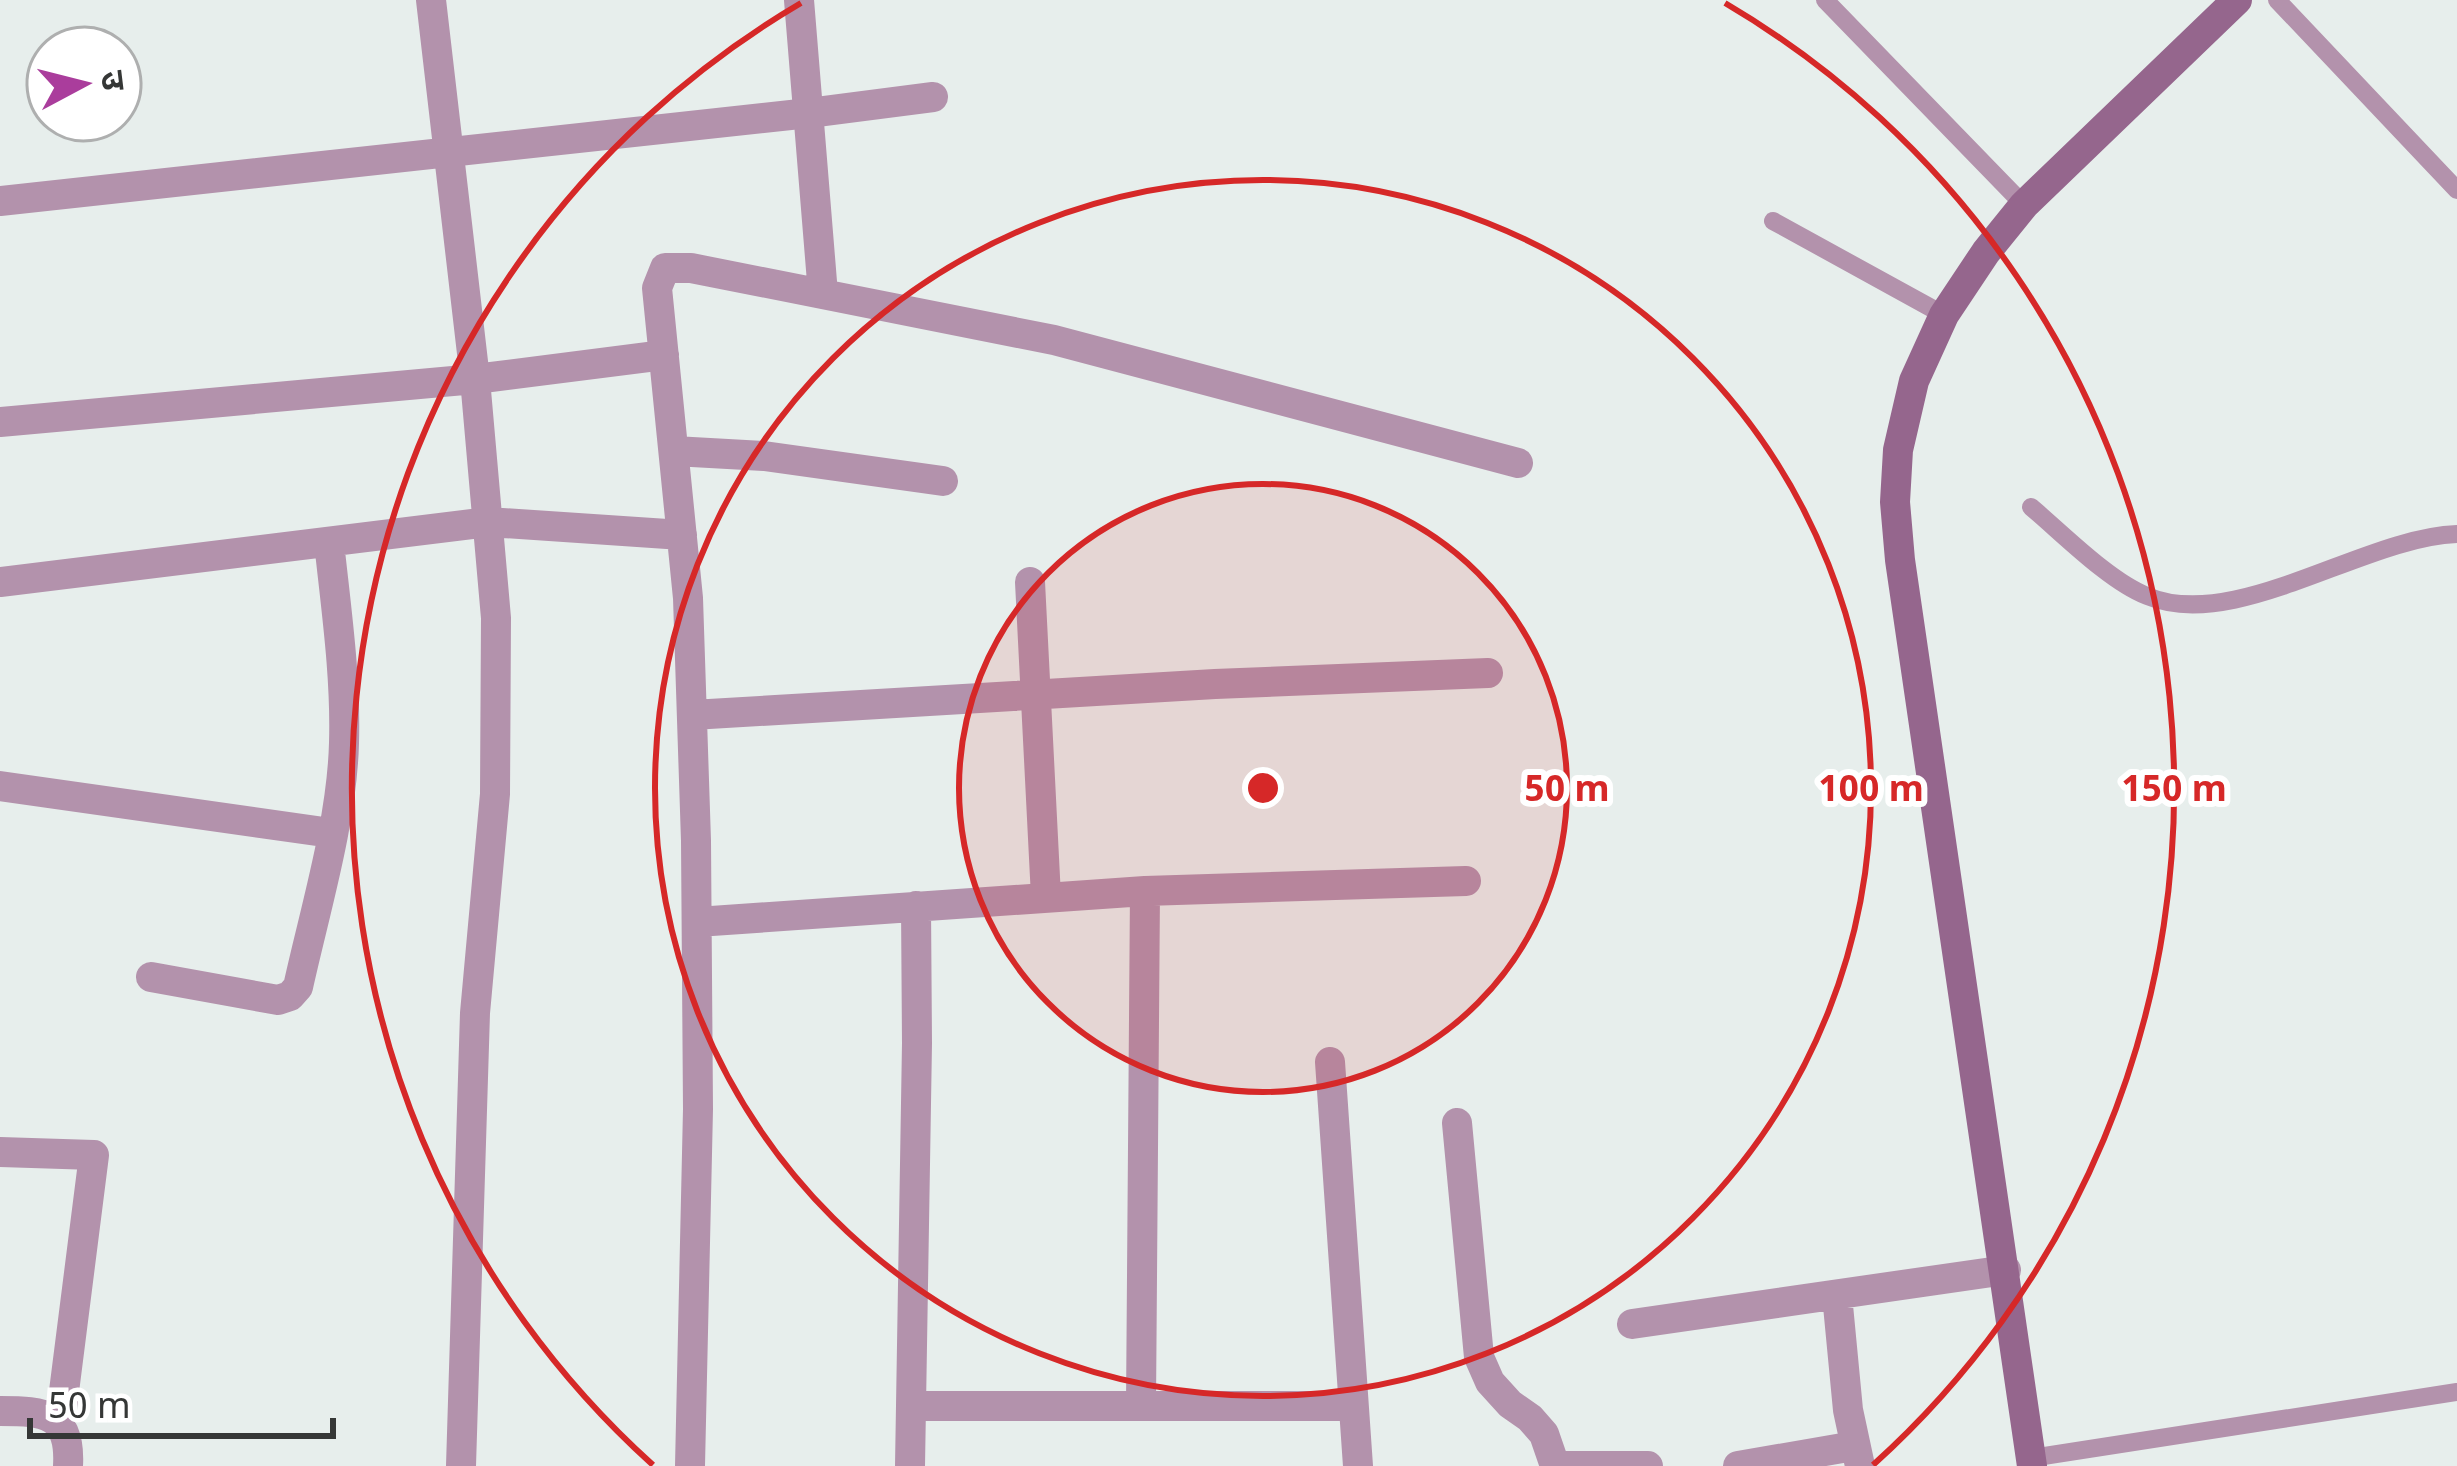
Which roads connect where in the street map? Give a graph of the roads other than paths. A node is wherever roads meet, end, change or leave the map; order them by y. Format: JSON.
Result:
{"nodes":[{"id":1,"x":431,"y":0,"type":"edge"},
{"id":2,"x":799,"y":0,"type":"edge"},
{"id":3,"x":1825,"y":0,"type":"edge"},
{"id":4,"x":2237,"y":0,"type":"edge"},
{"id":5,"x":2277,"y":0,"type":"edge"},
{"id":6,"x":933,"y":97,"type":"dead end"},
{"id":7,"x":809,"y":113,"type":"junction"},
{"id":8,"x":449,"y":153,"type":"junction"},
{"id":9,"x":2457,"y":190,"type":"edge"},
{"id":10,"x":0,"y":201,"type":"edge"},
{"id":11,"x":2024,"y":205,"type":"junction"},
{"id":12,"x":1773,"y":221,"type":"dead end"},
{"id":13,"x":823,"y":294,"type":"junction"},
{"id":14,"x":1944,"y":315,"type":"junction"},
{"id":15,"x":664,"y":355,"type":"junction"},
{"id":16,"x":475,"y":379,"type":"junction"},
{"id":17,"x":0,"y":422,"type":"edge"},
{"id":18,"x":674,"y":451,"type":"junction"},
{"id":19,"x":1518,"y":463,"type":"dead end"},
{"id":20,"x":943,"y":481,"type":"dead end"},
{"id":21,"x":2031,"y":507,"type":"dead end"},
{"id":22,"x":488,"y":522,"type":"junction"},
{"id":23,"x":2457,"y":534,"type":"edge"},
{"id":24,"x":682,"y":535,"type":"junction"},
{"id":25,"x":329,"y":542,"type":"junction"},
{"id":26,"x":0,"y":582,"type":"edge"},
{"id":27,"x":1030,"y":582,"type":"dead end"},
{"id":28,"x":1488,"y":673,"type":"dead end"},
{"id":29,"x":1037,"y":695,"type":"junction"},
{"id":30,"x":692,"y":715,"type":"junction"},
{"id":31,"x":0,"y":786,"type":"edge"},
{"id":32,"x":331,"y":833,"type":"junction"},
{"id":33,"x":1466,"y":881,"type":"dead end"},
{"id":34,"x":1145,"y":891,"type":"junction"},
{"id":35,"x":1046,"y":897,"type":"junction"},
{"id":36,"x":916,"y":906,"type":"junction"},
{"id":37,"x":697,"y":922,"type":"junction"},
{"id":38,"x":151,"y":977,"type":"dead end"},
{"id":39,"x":1330,"y":1062,"type":"dead end"},
{"id":40,"x":1457,"y":1123,"type":"dead end"},
{"id":41,"x":0,"y":1152,"type":"edge"},
{"id":42,"x":2006,"y":1270,"type":"junction"},
{"id":43,"x":1837,"y":1295,"type":"junction"},
{"id":44,"x":1632,"y":1324,"type":"dead end"},
{"id":45,"x":2457,"y":1392,"type":"edge"},
{"id":46,"x":1141,"y":1405,"type":"junction"},
{"id":47,"x":911,"y":1406,"type":"junction"},
{"id":48,"x":1353,"y":1406,"type":"junction"},
{"id":49,"x":0,"y":1411,"type":"edge"},
{"id":50,"x":60,"y":1423,"type":"junction"},
{"id":51,"x":1857,"y":1456,"type":"edge"},
{"id":52,"x":2032,"y":1462,"type":"edge"},
{"id":53,"x":68,"y":1466,"type":"edge"},
{"id":54,"x":461,"y":1466,"type":"edge"},
{"id":55,"x":690,"y":1466,"type":"edge"},
{"id":56,"x":910,"y":1466,"type":"edge"},
{"id":57,"x":1358,"y":1466,"type":"edge"},
{"id":58,"x":1556,"y":1466,"type":"edge"},
{"id":59,"x":1648,"y":1466,"type":"edge"},
{"id":60,"x":1738,"y":1466,"type":"edge"}],
"edges":[{"from":1,"to":8,"type":"street"},
{"from":2,"to":7,"type":"street"},
{"from":3,"to":11,"type":"lane"},
{"from":4,"to":11,"type":"street"},
{"from":5,"to":9,"type":"lane"},
{"from":6,"to":7,"type":"street"},
{"from":7,"to":8,"type":"street"},
{"from":7,"to":13,"type":"street"},
{"from":8,"to":10,"type":"street"},
{"from":8,"to":16,"type":"street"},
{"from":11,"to":14,"type":"street"},
{"from":12,"to":14,"type":"lane"},
{"from":13,"to":15,"type":"street"},
{"from":13,"to":19,"type":"street"},
{"from":14,"to":42,"type":"street"},
{"from":15,"to":16,"type":"street"},
{"from":15,"to":18,"type":"street"},
{"from":16,"to":17,"type":"street"},
{"from":16,"to":22,"type":"street"},
{"from":18,"to":20,"type":"street"},
{"from":18,"to":24,"type":"street"},
{"from":21,"to":23,"type":"lane"},
{"from":22,"to":24,"type":"street"},
{"from":22,"to":25,"type":"street"},
{"from":22,"to":54,"type":"street"},
{"from":24,"to":30,"type":"street"},
{"from":25,"to":26,"type":"street"},
{"from":25,"to":32,"type":"street"},
{"from":27,"to":29,"type":"street"},
{"from":28,"to":29,"type":"street"},
{"from":29,"to":30,"type":"street"},
{"from":29,"to":35,"type":"street"},
{"from":30,"to":37,"type":"street"},
{"from":31,"to":32,"type":"street"},
{"from":32,"to":38,"type":"street"},
{"from":33,"to":34,"type":"street"},
{"from":34,"to":35,"type":"street"},
{"from":34,"to":46,"type":"street"},
{"from":35,"to":36,"type":"street"},
{"from":36,"to":37,"type":"street"},
{"from":36,"to":47,"type":"street"},
{"from":37,"to":55,"type":"street"},
{"from":39,"to":48,"type":"street"},
{"from":40,"to":58,"type":"street"},
{"from":41,"to":50,"type":"street"},
{"from":42,"to":43,"type":"street"},
{"from":42,"to":52,"type":"street"},
{"from":43,"to":44,"type":"street"},
{"from":43,"to":51,"type":"street"},
{"from":45,"to":52,"type":"lane"},
{"from":46,"to":47,"type":"street"},
{"from":46,"to":48,"type":"street"},
{"from":47,"to":56,"type":"street"},
{"from":48,"to":57,"type":"street"},
{"from":49,"to":50,"type":"street"},
{"from":50,"to":53,"type":"street"},
{"from":51,"to":60,"type":"street"},
{"from":58,"to":59,"type":"street"}]}
